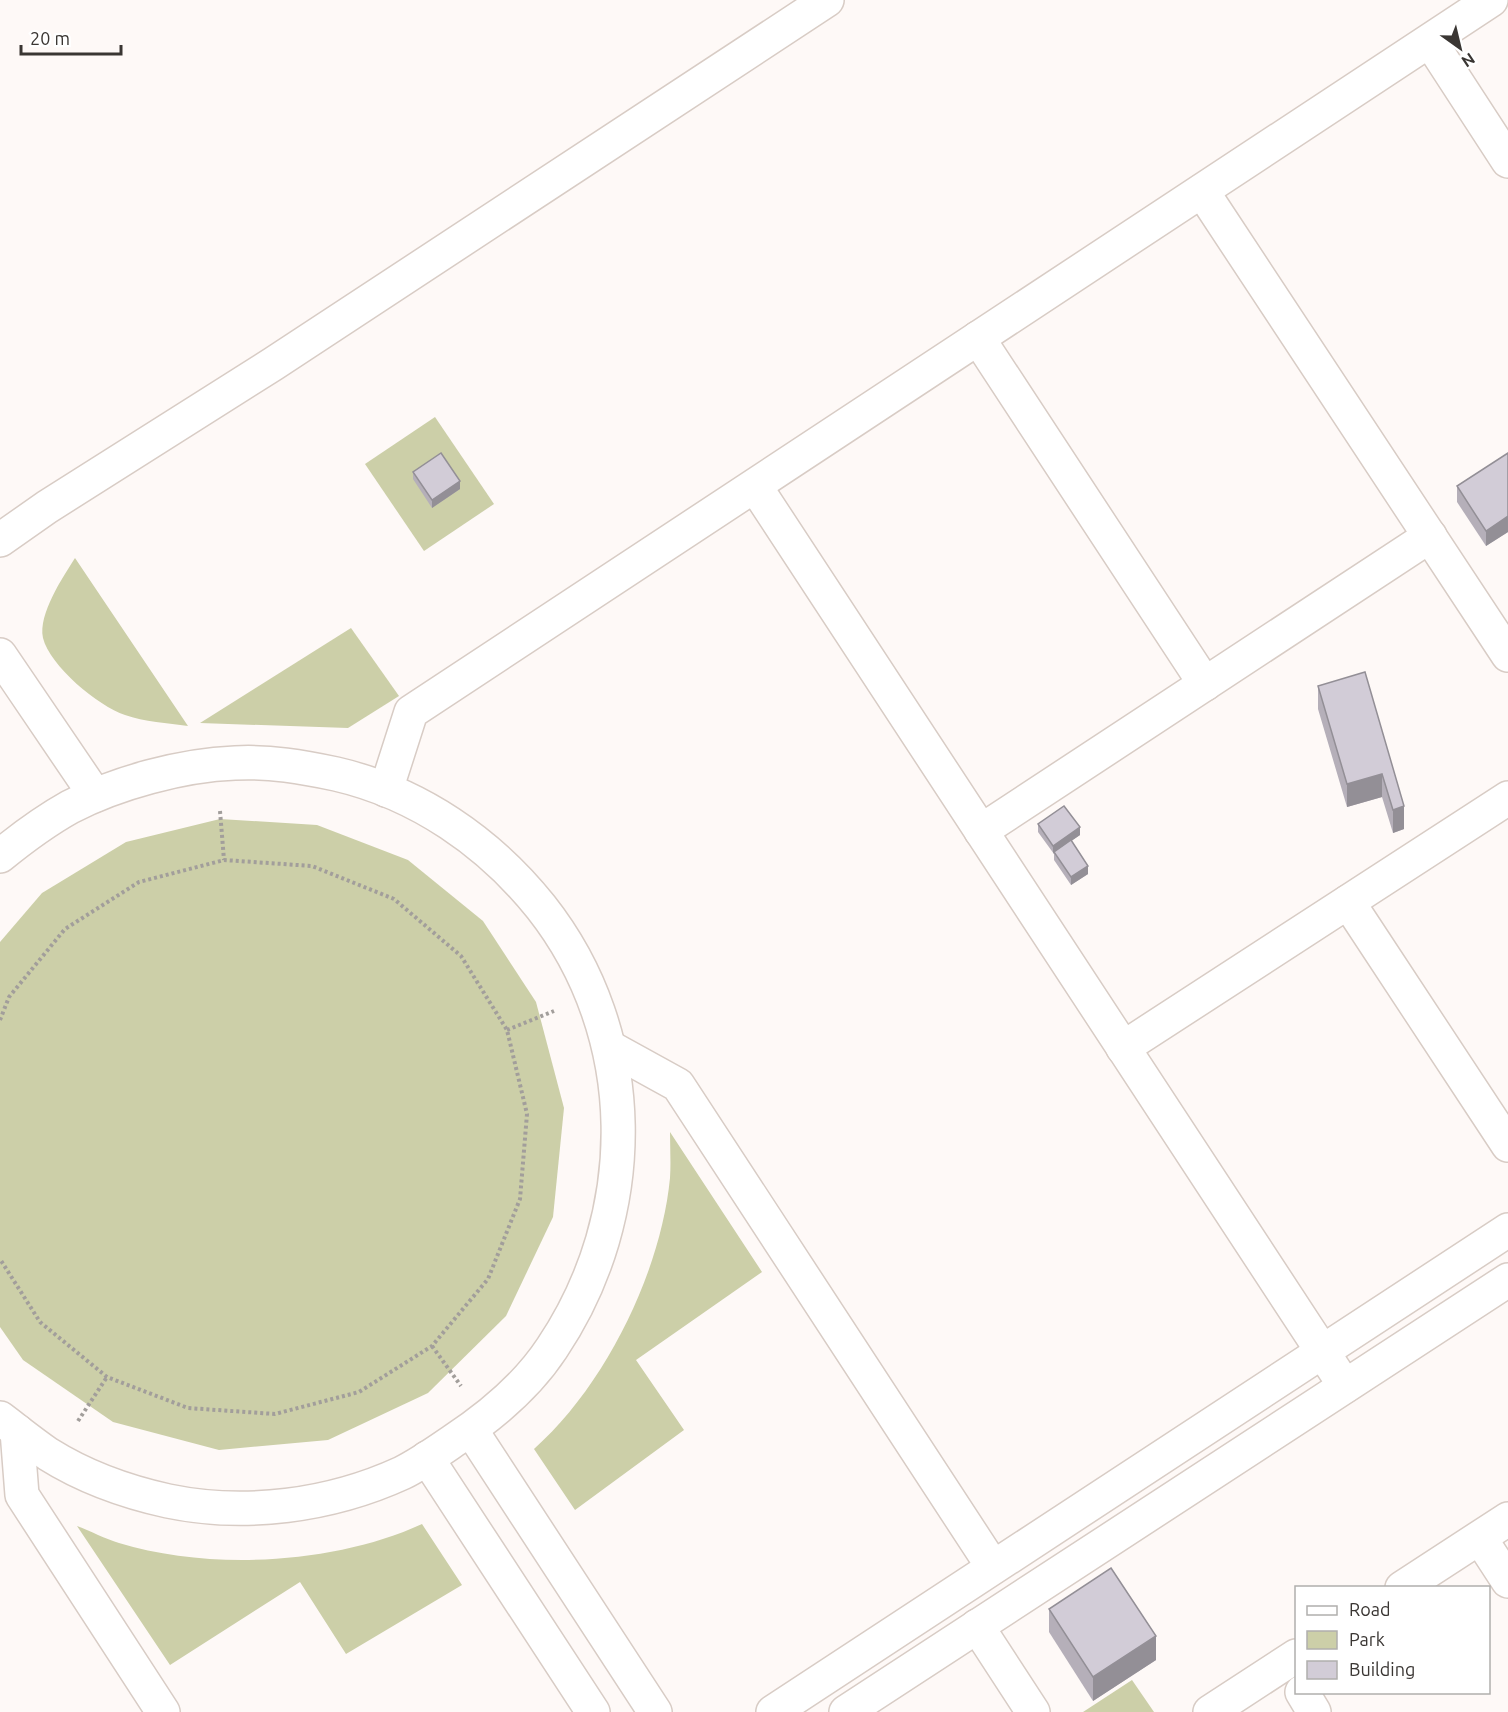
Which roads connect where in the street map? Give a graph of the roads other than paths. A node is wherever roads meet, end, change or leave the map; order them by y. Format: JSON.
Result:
{"nodes":[{"id":1,"x":827,"y":0,"type":"edge"},
{"id":2,"x":1491,"y":0,"type":"edge"},
{"id":3,"x":1430,"y":41,"type":"junction"},
{"id":4,"x":1508,"y":161,"type":"edge"},
{"id":5,"x":1202,"y":191,"type":"junction"},
{"id":6,"x":978,"y":338,"type":"junction"},
{"id":7,"x":755,"y":486,"type":"junction"},
{"id":8,"x":1430,"y":536,"type":"junction"},
{"id":9,"x":0,"y":540,"type":"edge"},
{"id":10,"x":0,"y":655,"type":"edge"},
{"id":11,"x":1508,"y":655,"type":"edge"},
{"id":12,"x":1205,"y":684,"type":"junction"},
{"id":13,"x":386,"y":790,"type":"junction"},
{"id":14,"x":95,"y":795,"type":"junction"},
{"id":15,"x":1508,"y":798,"type":"edge"},
{"id":16,"x":981,"y":831,"type":"junction"},
{"id":17,"x":0,"y":856,"type":"edge"},
{"id":18,"x":1348,"y":902,"type":"junction"},
{"id":19,"x":609,"y":1047,"type":"junction"},
{"id":20,"x":1123,"y":1048,"type":"junction"},
{"id":21,"x":1508,"y":1145,"type":"edge"},
{"id":22,"x":1508,"y":1230,"type":"edge"},
{"id":23,"x":1508,"y":1280,"type":"edge"},
{"id":24,"x":1322,"y":1352,"type":"junction"},
{"id":25,"x":1345,"y":1386,"type":"junction"},
{"id":26,"x":9,"y":1424,"type":"edge"},
{"id":27,"x":471,"y":1430,"type":"junction"},
{"id":28,"x":428,"y":1458,"type":"junction"},
{"id":29,"x":1508,"y":1519,"type":"edge"},
{"id":30,"x":1480,"y":1538,"type":"junction"},
{"id":31,"x":993,"y":1567,"type":"junction"},
{"id":32,"x":1508,"y":1581,"type":"edge"},
{"id":33,"x":1404,"y":1586,"type":"edge"},
{"id":34,"x":977,"y":1626,"type":"junction"},
{"id":35,"x":1292,"y":1668,"type":"edge"},
{"id":36,"x":1303,"y":1694,"type":"edge"},
{"id":37,"x":164,"y":1712,"type":"edge"},
{"id":38,"x":593,"y":1712,"type":"edge"},
{"id":39,"x":655,"y":1712,"type":"edge"},
{"id":40,"x":772,"y":1712,"type":"edge"},
{"id":41,"x":846,"y":1712,"type":"edge"},
{"id":42,"x":1033,"y":1712,"type":"edge"},
{"id":43,"x":1210,"y":1712,"type":"edge"},
{"id":44,"x":1314,"y":1712,"type":"edge"}],
"edges":[{"from":1,"to":9,"type":"street"},
{"from":2,"to":3,"type":"street"},
{"from":3,"to":4,"type":"street"},
{"from":3,"to":5,"type":"street"},
{"from":5,"to":6,"type":"street"},
{"from":5,"to":8,"type":"street"},
{"from":6,"to":7,"type":"street"},
{"from":6,"to":12,"type":"street"},
{"from":7,"to":13,"type":"street"},
{"from":7,"to":16,"type":"street"},
{"from":8,"to":11,"type":"street"},
{"from":8,"to":12,"type":"street"},
{"from":10,"to":14,"type":"street"},
{"from":12,"to":16,"type":"street"},
{"from":13,"to":14,"type":"street"},
{"from":13,"to":19,"type":"street"},
{"from":14,"to":17,"type":"street"},
{"from":15,"to":18,"type":"street"},
{"from":16,"to":20,"type":"street"},
{"from":18,"to":20,"type":"street"},
{"from":18,"to":21,"type":"street"},
{"from":19,"to":27,"type":"street"},
{"from":19,"to":31,"type":"street"},
{"from":20,"to":24,"type":"street"},
{"from":22,"to":24,"type":"street"},
{"from":23,"to":25,"type":"street"},
{"from":24,"to":25,"type":"street"},
{"from":24,"to":31,"type":"street"},
{"from":25,"to":34,"type":"street"},
{"from":26,"to":28,"type":"street"},
{"from":26,"to":37,"type":"street"},
{"from":27,"to":28,"type":"street"},
{"from":27,"to":39,"type":"street"},
{"from":28,"to":38,"type":"street"},
{"from":29,"to":30,"type":"street"},
{"from":30,"to":32,"type":"street"},
{"from":30,"to":33,"type":"street"},
{"from":31,"to":40,"type":"street"},
{"from":34,"to":41,"type":"street"},
{"from":34,"to":42,"type":"street"},
{"from":35,"to":43,"type":"street"},
{"from":36,"to":44,"type":"street"}]}
